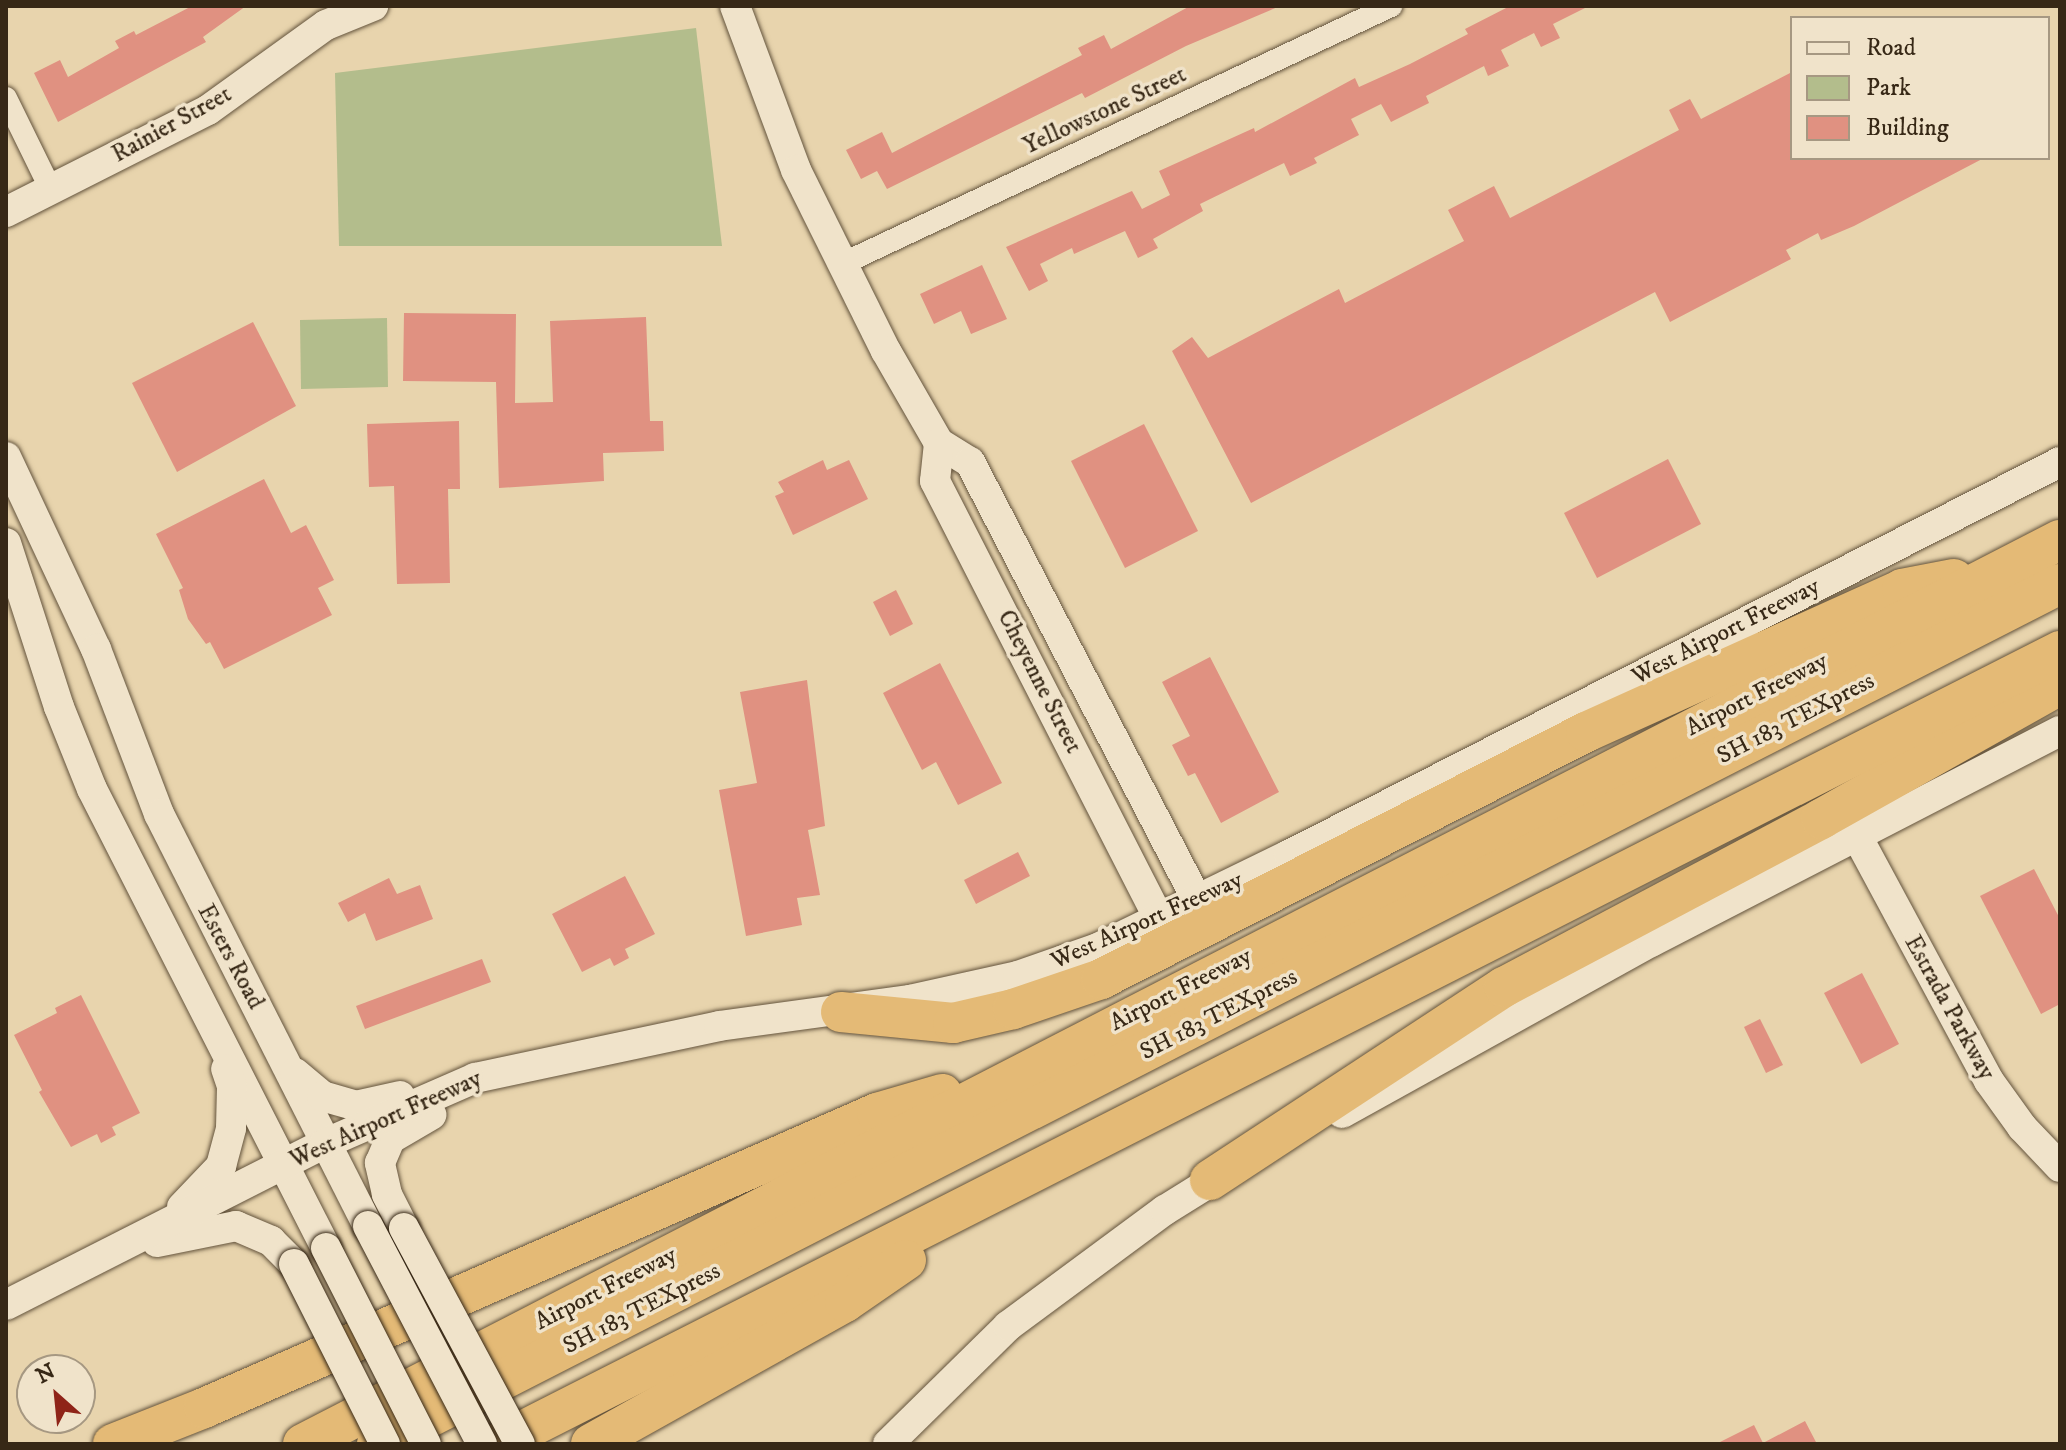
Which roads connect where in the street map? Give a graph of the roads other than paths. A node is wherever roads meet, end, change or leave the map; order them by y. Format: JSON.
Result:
{"nodes":[{"id":1,"x":373,"y":6,"type":"edge"},
{"id":2,"x":735,"y":6,"type":"edge"},
{"id":3,"x":1391,"y":6,"type":"edge"},
{"id":4,"x":6,"y":98,"type":"edge"},
{"id":5,"x":51,"y":190,"type":"junction"},
{"id":6,"x":6,"y":212,"type":"edge"},
{"id":7,"x":842,"y":264,"type":"junction"},
{"id":8,"x":939,"y":443,"type":"junction"},
{"id":9,"x":6,"y":457,"type":"edge"},
{"id":10,"x":2060,"y":462,"type":"edge"},
{"id":11,"x":2060,"y":540,"type":"edge"},
{"id":12,"x":6,"y":543,"type":"edge"},
{"id":13,"x":2001,"y":570,"type":"junction"},
{"id":14,"x":2060,"y":584,"type":"edge"},
{"id":15,"x":2060,"y":606,"type":"edge"},
{"id":16,"x":2060,"y":633,"type":"edge"},
{"id":17,"x":2060,"y":651,"type":"edge"},
{"id":18,"x":2060,"y":685,"type":"edge"},
{"id":19,"x":1945,"y":707,"type":"junction"},
{"id":20,"x":2060,"y":731,"type":"edge"},
{"id":21,"x":1857,"y":836,"type":"junction"},
{"id":22,"x":1197,"y":900,"type":"junction"},
{"id":23,"x":1159,"y":918,"type":"junction"},
{"id":24,"x":841,"y":1012,"type":"junction"},
{"id":25,"x":213,"y":1029,"type":"junction"},
{"id":26,"x":287,"y":1064,"type":"junction"},
{"id":27,"x":1022,"y":1071,"type":"junction"},
{"id":28,"x":475,"y":1078,"type":"junction"},
{"id":29,"x":324,"y":1144,"type":"junction"},
{"id":30,"x":284,"y":1165,"type":"junction"},
{"id":31,"x":2060,"y":1167,"type":"edge"},
{"id":32,"x":1031,"y":1174,"type":"junction"},
{"id":33,"x":1210,"y":1180,"type":"junction"},
{"id":34,"x":159,"y":1228,"type":"junction"},
{"id":35,"x":102,"y":1258,"type":"junction"},
{"id":36,"x":6,"y":1305,"type":"edge"},
{"id":37,"x":113,"y":1444,"type":"edge"},
{"id":38,"x":303,"y":1444,"type":"edge"},
{"id":39,"x":377,"y":1444,"type":"edge"},
{"id":40,"x":385,"y":1444,"type":"edge"},
{"id":41,"x":419,"y":1444,"type":"edge"},
{"id":42,"x":426,"y":1444,"type":"edge"},
{"id":43,"x":482,"y":1444,"type":"edge"},
{"id":44,"x":497,"y":1444,"type":"edge"},
{"id":45,"x":520,"y":1444,"type":"edge"},
{"id":46,"x":591,"y":1444,"type":"edge"},
{"id":47,"x":888,"y":1444,"type":"edge"}],
"edges":[{"from":1,"to":5,"type":"main road","name":"Rainier Street"},
{"from":2,"to":7,"type":"main road","name":"Cheyenne Street"},
{"from":3,"to":7,"type":"street","name":"Yellowstone Street"},
{"from":4,"to":5,"type":"street"},
{"from":5,"to":6,"type":"main road","name":"Rainier Street"},
{"from":7,"to":8,"type":"main road","name":"Cheyenne Street"},
{"from":8,"to":22,"type":"main road","name":"Cheyenne Street"},
{"from":8,"to":23,"type":"main road","name":"Cheyenne Street"},
{"from":9,"to":26,"type":"main road","name":"Esters Road"},
{"from":10,"to":22,"type":"main road","name":"West Airport Freeway"},
{"from":11,"to":13,"type":"highway","name":"Airport Freeway"},
{"from":12,"to":25,"type":"main road","name":"Esters Road"},
{"from":13,"to":24,"type":"highway"},
{"from":13,"to":27,"type":"highway","name":"Airport Freeway"},
{"from":14,"to":39,"type":"highway","name":"SH 183 TEXpress"},
{"from":15,"to":41,"type":"highway","name":"SH 183 TEXpress"},
{"from":16,"to":19,"type":"highway"},
{"from":17,"to":19,"type":"highway"},
{"from":18,"to":33,"type":"highway"},
{"from":19,"to":32,"type":"highway"},
{"from":20,"to":21,"type":"main road"},
{"from":21,"to":31,"type":"main road","name":"Estrada Parkway"},
{"from":21,"to":33,"type":"main road"},
{"from":22,"to":23,"type":"main road","name":"West Airport Freeway"},
{"from":23,"to":24,"type":"main road","name":"West Airport Freeway"},
{"from":24,"to":28,"type":"main road","name":"West Airport Freeway"},
{"from":25,"to":30,"type":"main road","name":"Esters Road"},
{"from":25,"to":34,"type":"main road"},
{"from":26,"to":28,"type":"main road"},
{"from":26,"to":29,"type":"main road","name":"Esters Road"},
{"from":27,"to":37,"type":"highway"},
{"from":27,"to":38,"type":"highway","name":"Airport Freeway"},
{"from":28,"to":29,"type":"main road","name":"West Airport Freeway"},
{"from":28,"to":45,"type":"main road","bridge":true},
{"from":29,"to":30,"type":"main road","name":"West Airport Freeway"},
{"from":29,"to":43,"type":"main road","name":"Esters Road","bridge":true},
{"from":30,"to":34,"type":"main road","name":"West Airport Freeway"},
{"from":30,"to":42,"type":"main road","name":"Esters Road","bridge":true},
{"from":32,"to":44,"type":"highway"},
{"from":32,"to":46,"type":"highway"},
{"from":33,"to":47,"type":"main road"},
{"from":34,"to":35,"type":"main road","name":"West Airport Freeway"},
{"from":35,"to":36,"type":"main road","name":"West Airport Freeway"},
{"from":35,"to":40,"type":"main road","bridge":true}]}
